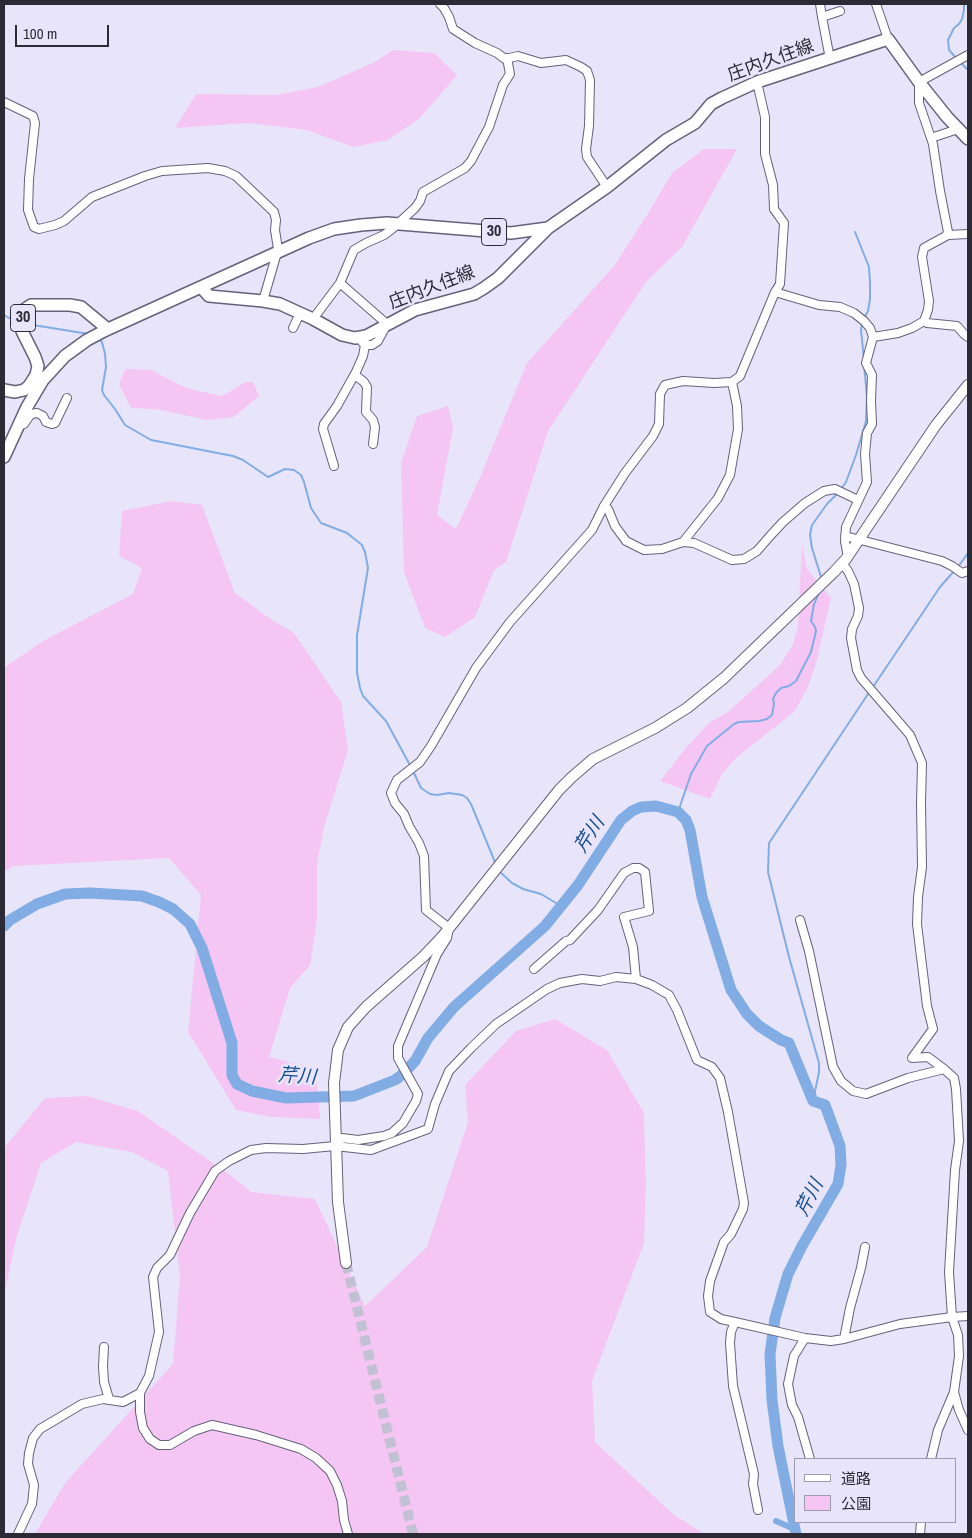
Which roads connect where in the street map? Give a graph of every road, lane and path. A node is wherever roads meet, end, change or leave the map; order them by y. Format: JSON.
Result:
{"nodes":[{"id":1,"x":440,"y":4,"type":"edge"},
{"id":2,"x":820,"y":4,"type":"edge"},
{"id":3,"x":876,"y":4,"type":"edge"},
{"id":4,"x":840,"y":11,"type":"dead end"},
{"id":5,"x":822,"y":17,"type":"junction"},
{"id":6,"x":888,"y":39,"type":"junction"},
{"id":7,"x":968,"y":55,"type":"edge"},
{"id":8,"x":507,"y":58,"type":"junction"},
{"id":9,"x":830,"y":59,"type":"junction"},
{"id":10,"x":757,"y":82,"type":"junction"},
{"id":11,"x":919,"y":82,"type":"junction"},
{"id":12,"x":4,"y":102,"type":"edge"},
{"id":13,"x":958,"y":129,"type":"junction"},
{"id":14,"x":931,"y":138,"type":"junction"},
{"id":15,"x":968,"y":139,"type":"edge"},
{"id":16,"x":607,"y":187,"type":"junction"},
{"id":17,"x":398,"y":224,"type":"junction"},
{"id":18,"x":548,"y":228,"type":"junction"},
{"id":19,"x":968,"y":234,"type":"edge"},
{"id":20,"x":948,"y":235,"type":"junction"},
{"id":21,"x":277,"y":252,"type":"junction"},
{"id":22,"x":340,"y":283,"type":"junction"},
{"id":23,"x":201,"y":287,"type":"junction"},
{"id":24,"x":775,"y":292,"type":"junction"},
{"id":25,"x":262,"y":301,"type":"junction"},
{"id":26,"x":300,"y":313,"type":"junction"},
{"id":27,"x":313,"y":319,"type":"junction"},
{"id":28,"x":924,"y":321,"type":"junction"},
{"id":29,"x":387,"y":324,"type":"junction"},
{"id":30,"x":293,"y":328,"type":"dead end"},
{"id":31,"x":106,"y":330,"type":"junction"},
{"id":32,"x":873,"y":337,"type":"junction"},
{"id":33,"x":968,"y":337,"type":"edge"},
{"id":34,"x":360,"y":341,"type":"junction"},
{"id":35,"x":355,"y":375,"type":"junction"},
{"id":36,"x":732,"y":382,"type":"junction"},
{"id":37,"x":968,"y":386,"type":"edge"},
{"id":38,"x":4,"y":390,"type":"edge"},
{"id":39,"x":28,"y":394,"type":"junction"},
{"id":40,"x":67,"y":398,"type":"dead end"},
{"id":41,"x":18,"y":425,"type":"junction"},
{"id":42,"x":373,"y":444,"type":"dead end"},
{"id":43,"x":4,"y":457,"type":"edge"},
{"id":44,"x":334,"y":466,"type":"dead end"},
{"id":45,"x":858,"y":500,"type":"junction"},
{"id":46,"x":604,"y":506,"type":"junction"},
{"id":47,"x":845,"y":536,"type":"junction"},
{"id":48,"x":860,"y":539,"type":"junction"},
{"id":49,"x":683,"y":542,"type":"junction"},
{"id":50,"x":849,"y":554,"type":"junction"},
{"id":51,"x":839,"y":566,"type":"junction"},
{"id":52,"x":968,"y":571,"type":"edge"},
{"id":53,"x":800,"y":920,"type":"dead end"},
{"id":54,"x":449,"y":928,"type":"junction"},
{"id":55,"x":534,"y":968,"type":"dead end"},
{"id":56,"x":636,"y":979,"type":"junction"},
{"id":57,"x":944,"y":1068,"type":"junction"},
{"id":58,"x":335,"y":1142,"type":"junction"},
{"id":59,"x":865,"y":1247,"type":"dead end"},
{"id":60,"x":346,"y":1263,"type":"tunnel mouth"},
{"id":61,"x":952,"y":1316,"type":"junction"},
{"id":62,"x":968,"y":1316,"type":"edge"},
{"id":63,"x":735,"y":1322,"type":"junction"},
{"id":64,"x":802,"y":1337,"type":"junction"},
{"id":65,"x":844,"y":1339,"type":"junction"},
{"id":66,"x":104,"y":1347,"type":"dead end"},
{"id":67,"x":954,"y":1392,"type":"junction"},
{"id":68,"x":140,"y":1393,"type":"junction"},
{"id":69,"x":109,"y":1399,"type":"junction"},
{"id":70,"x":968,"y":1430,"type":"edge"},
{"id":71,"x":810,"y":1458,"type":"edge"},
{"id":72,"x":931,"y":1458,"type":"edge"},
{"id":73,"x":758,"y":1510,"type":"dead end"},
{"id":74,"x":18,"y":1534,"type":"edge"},
{"id":75,"x":348,"y":1534,"type":"edge"}],
"edges":[{"from":1,"to":8,"type":"street"},
{"from":2,"to":5,"type":"street"},
{"from":3,"to":6,"type":"street"},
{"from":4,"to":5,"type":"street"},
{"from":5,"to":9,"type":"street"},
{"from":6,"to":9,"type":"main road","name":"庄内久住線","number":"30"},
{"from":6,"to":11,"type":"main road"},
{"from":7,"to":11,"type":"street"},
{"from":8,"to":16,"type":"street"},
{"from":8,"to":17,"type":"street"},
{"from":9,"to":10,"type":"main road","name":"庄内久住線","number":"30"},
{"from":10,"to":16,"type":"main road","name":"庄内久住線","number":"30"},
{"from":10,"to":24,"type":"street"},
{"from":11,"to":13,"type":"main road"},
{"from":11,"to":14,"type":"street"},
{"from":12,"to":21,"type":"street"},
{"from":13,"to":14,"type":"street"},
{"from":13,"to":15,"type":"main road"},
{"from":14,"to":20,"type":"street"},
{"from":16,"to":18,"type":"main road","name":"庄内久住線","number":"30"},
{"from":17,"to":18,"type":"main road","name":"庄内久住線","number":"30"},
{"from":17,"to":21,"type":"main road","name":"庄内久住線","number":"30"},
{"from":17,"to":22,"type":"street"},
{"from":18,"to":29,"type":"main road","name":"庄内久住線","number":"30"},
{"from":19,"to":20,"type":"street"},
{"from":20,"to":28,"type":"street"},
{"from":21,"to":23,"type":"main road","name":"庄内久住線","number":"30"},
{"from":21,"to":25,"type":"street"},
{"from":22,"to":27,"type":"street"},
{"from":22,"to":29,"type":"street"},
{"from":23,"to":25,"type":"main road"},
{"from":23,"to":31,"type":"main road","name":"庄内久住線","number":"30"},
{"from":24,"to":32,"type":"street"},
{"from":24,"to":36,"type":"street"},
{"from":25,"to":26,"type":"main road"},
{"from":26,"to":27,"type":"main road"},
{"from":26,"to":30,"type":"street"},
{"from":27,"to":34,"type":"main road"},
{"from":28,"to":32,"type":"street"},
{"from":28,"to":33,"type":"street"},
{"from":29,"to":34,"type":"main road","name":"庄内久住線","number":"30"},
{"from":31,"to":39,"type":"main road","name":"庄内久住線","number":"30"},
{"from":31,"to":39,"type":"main road","name":"庄内久住線","number":"30"},
{"from":32,"to":45,"type":"street"},
{"from":34,"to":35,"type":"street"},
{"from":35,"to":42,"type":"street"},
{"from":35,"to":44,"type":"street"},
{"from":36,"to":46,"type":"street"},
{"from":36,"to":49,"type":"street"},
{"from":37,"to":48,"type":"street"},
{"from":38,"to":39,"type":"main road"},
{"from":39,"to":41,"type":"main road","name":"庄内久住線","number":"30"},
{"from":40,"to":41,"type":"street"},
{"from":41,"to":43,"type":"main road","name":"庄内久住線","number":"30"},
{"from":45,"to":47,"type":"street"},
{"from":45,"to":49,"type":"street"},
{"from":46,"to":49,"type":"street"},
{"from":46,"to":54,"type":"street"},
{"from":47,"to":48,"type":"street"},
{"from":47,"to":50,"type":"street"},
{"from":48,"to":50,"type":"street"},
{"from":48,"to":52,"type":"street"},
{"from":50,"to":51,"type":"street"},
{"from":51,"to":54,"type":"street"},
{"from":51,"to":57,"type":"street"},
{"from":53,"to":57,"type":"street"},
{"from":54,"to":58,"type":"street"},
{"from":54,"to":58,"type":"street"},
{"from":55,"to":56,"type":"street"},
{"from":56,"to":58,"type":"street"},
{"from":56,"to":63,"type":"street"},
{"from":57,"to":61,"type":"street"},
{"from":58,"to":60,"type":"street"},
{"from":58,"to":68,"type":"street"},
{"from":59,"to":65,"type":"street"},
{"from":61,"to":62,"type":"street"},
{"from":61,"to":65,"type":"street"},
{"from":61,"to":67,"type":"street"},
{"from":63,"to":64,"type":"street"},
{"from":63,"to":73,"type":"street"},
{"from":64,"to":65,"type":"street"},
{"from":64,"to":71,"type":"street"},
{"from":66,"to":69,"type":"street"},
{"from":67,"to":70,"type":"street"},
{"from":67,"to":72,"type":"street"},
{"from":68,"to":69,"type":"street"},
{"from":68,"to":75,"type":"street"},
{"from":69,"to":74,"type":"street"}]}
